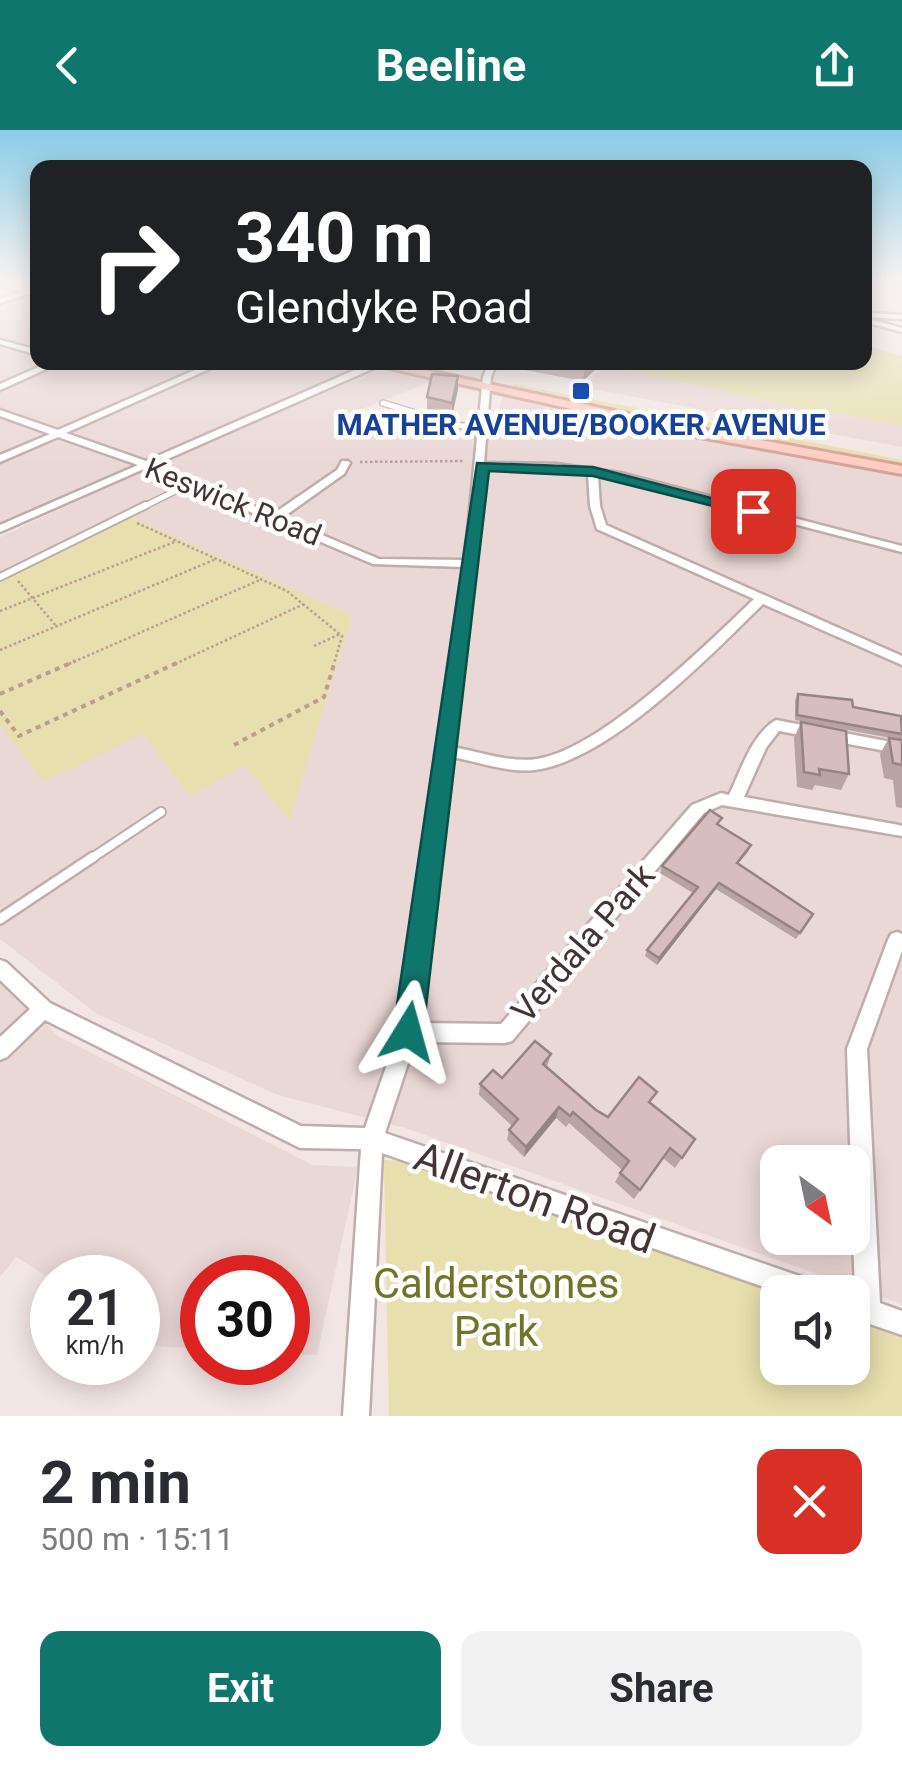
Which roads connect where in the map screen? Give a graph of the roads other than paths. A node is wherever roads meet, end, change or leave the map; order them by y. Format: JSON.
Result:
{"nodes":[{"id":1,"x":39,"y":370,"type":"edge"},
{"id":2,"x":203,"y":370,"type":"edge"},
{"id":3,"x":356,"y":370,"type":"edge"},
{"id":4,"x":415,"y":370,"type":"edge"},
{"id":5,"x":447,"y":370,"type":"edge"},
{"id":6,"x":491,"y":370,"type":"edge"},
{"id":7,"x":488,"y":382,"type":"junction"},
{"id":8,"x":0,"y":387,"type":"edge"},
{"id":9,"x":383,"y":403,"type":"dead end"},
{"id":10,"x":0,"y":414,"type":"edge"},
{"id":11,"x":485,"y":428,"type":"junction"},
{"id":12,"x":57,"y":434,"type":"junction"},
{"id":13,"x":0,"y":459,"type":"edge"},
{"id":14,"x":902,"y":460,"type":"edge"},
{"id":15,"x":345,"y":463,"type":"road end"},
{"id":16,"x":144,"y":464,"type":"junction"},
{"id":17,"x":482,"y":464,"type":"junction"},
{"id":18,"x":902,"y":470,"type":"edge"},
{"id":19,"x":593,"y":472,"type":"junction"},
{"id":20,"x":187,"y":485,"type":"junction"},
{"id":21,"x":275,"y":518,"type":"junction"},
{"id":22,"x":0,"y":529,"type":"edge"},
{"id":23,"x":902,"y":550,"type":"edge"},
{"id":24,"x":470,"y":564,"type":"junction"},
{"id":25,"x":0,"y":576,"type":"edge"},
{"id":26,"x":762,"y":598,"type":"junction"},
{"id":27,"x":902,"y":660,"type":"edge"},
{"id":28,"x":902,"y":749,"type":"edge"},
{"id":29,"x":446,"y":751,"type":"junction"},
{"id":30,"x":735,"y":799,"type":"junction"},
{"id":31,"x":161,"y":812,"type":"dead end"},
{"id":32,"x":899,"y":830,"type":"dead end"},
{"id":33,"x":0,"y":919,"type":"edge"},
{"id":34,"x":898,"y":940,"type":"dead end"},
{"id":35,"x":0,"y":968,"type":"edge"},
{"id":36,"x":42,"y":1009,"type":"junction"},
{"id":37,"x":408,"y":1032,"type":"junction"},
{"id":38,"x":0,"y":1050,"type":"edge"},
{"id":39,"x":372,"y":1139,"type":"junction"},
{"id":40,"x":762,"y":1275,"type":"edge"},
{"id":41,"x":860,"y":1275,"type":"edge"},
{"id":42,"x":870,"y":1312,"type":"edge"},
{"id":43,"x":902,"y":1323,"type":"edge"},
{"id":44,"x":356,"y":1416,"type":"edge"}],
"edges":[{"from":1,"to":8,"type":"street"},
{"from":2,"to":12,"type":"street"},
{"from":3,"to":16,"type":"street"},
{"from":4,"to":7,"type":"main road"},
{"from":5,"to":7,"type":"main road"},
{"from":6,"to":7,"type":"street"},
{"from":7,"to":11,"type":"street"},
{"from":7,"to":14,"type":"main road"},
{"from":7,"to":18,"type":"main road"},
{"from":9,"to":11,"type":"lane"},
{"from":10,"to":12,"type":"street","name":"Keswick Road"},
{"from":11,"to":17,"type":"street"},
{"from":12,"to":13,"type":"street"},
{"from":12,"to":16,"type":"street","name":"Keswick Road"},
{"from":15,"to":21,"type":"street"},
{"from":16,"to":20,"type":"street","name":"Keswick Road"},
{"from":16,"to":22,"type":"street"},
{"from":17,"to":19,"type":"street"},
{"from":17,"to":24,"type":"street"},
{"from":19,"to":23,"type":"street"},
{"from":19,"to":26,"type":"street"},
{"from":20,"to":21,"type":"street","name":"Keswick Road"},
{"from":20,"to":25,"type":"lane"},
{"from":21,"to":24,"type":"street","name":"Keswick Road"},
{"from":24,"to":29,"type":"street"},
{"from":26,"to":27,"type":"street"},
{"from":26,"to":29,"type":"street"},
{"from":28,"to":30,"type":"street"},
{"from":29,"to":37,"type":"street"},
{"from":30,"to":32,"type":"street"},
{"from":30,"to":37,"type":"street","name":"Verdala Park"},
{"from":31,"to":33,"type":"lane"},
{"from":34,"to":41,"type":"street"},
{"from":35,"to":36,"type":"street","name":"Allerton Road"},
{"from":36,"to":38,"type":"street"},
{"from":36,"to":39,"type":"street","name":"Allerton Road"},
{"from":37,"to":39,"type":"street"},
{"from":39,"to":40,"type":"street","name":"Allerton Road"},
{"from":39,"to":44,"type":"street"},
{"from":42,"to":43,"type":"street"}]}
